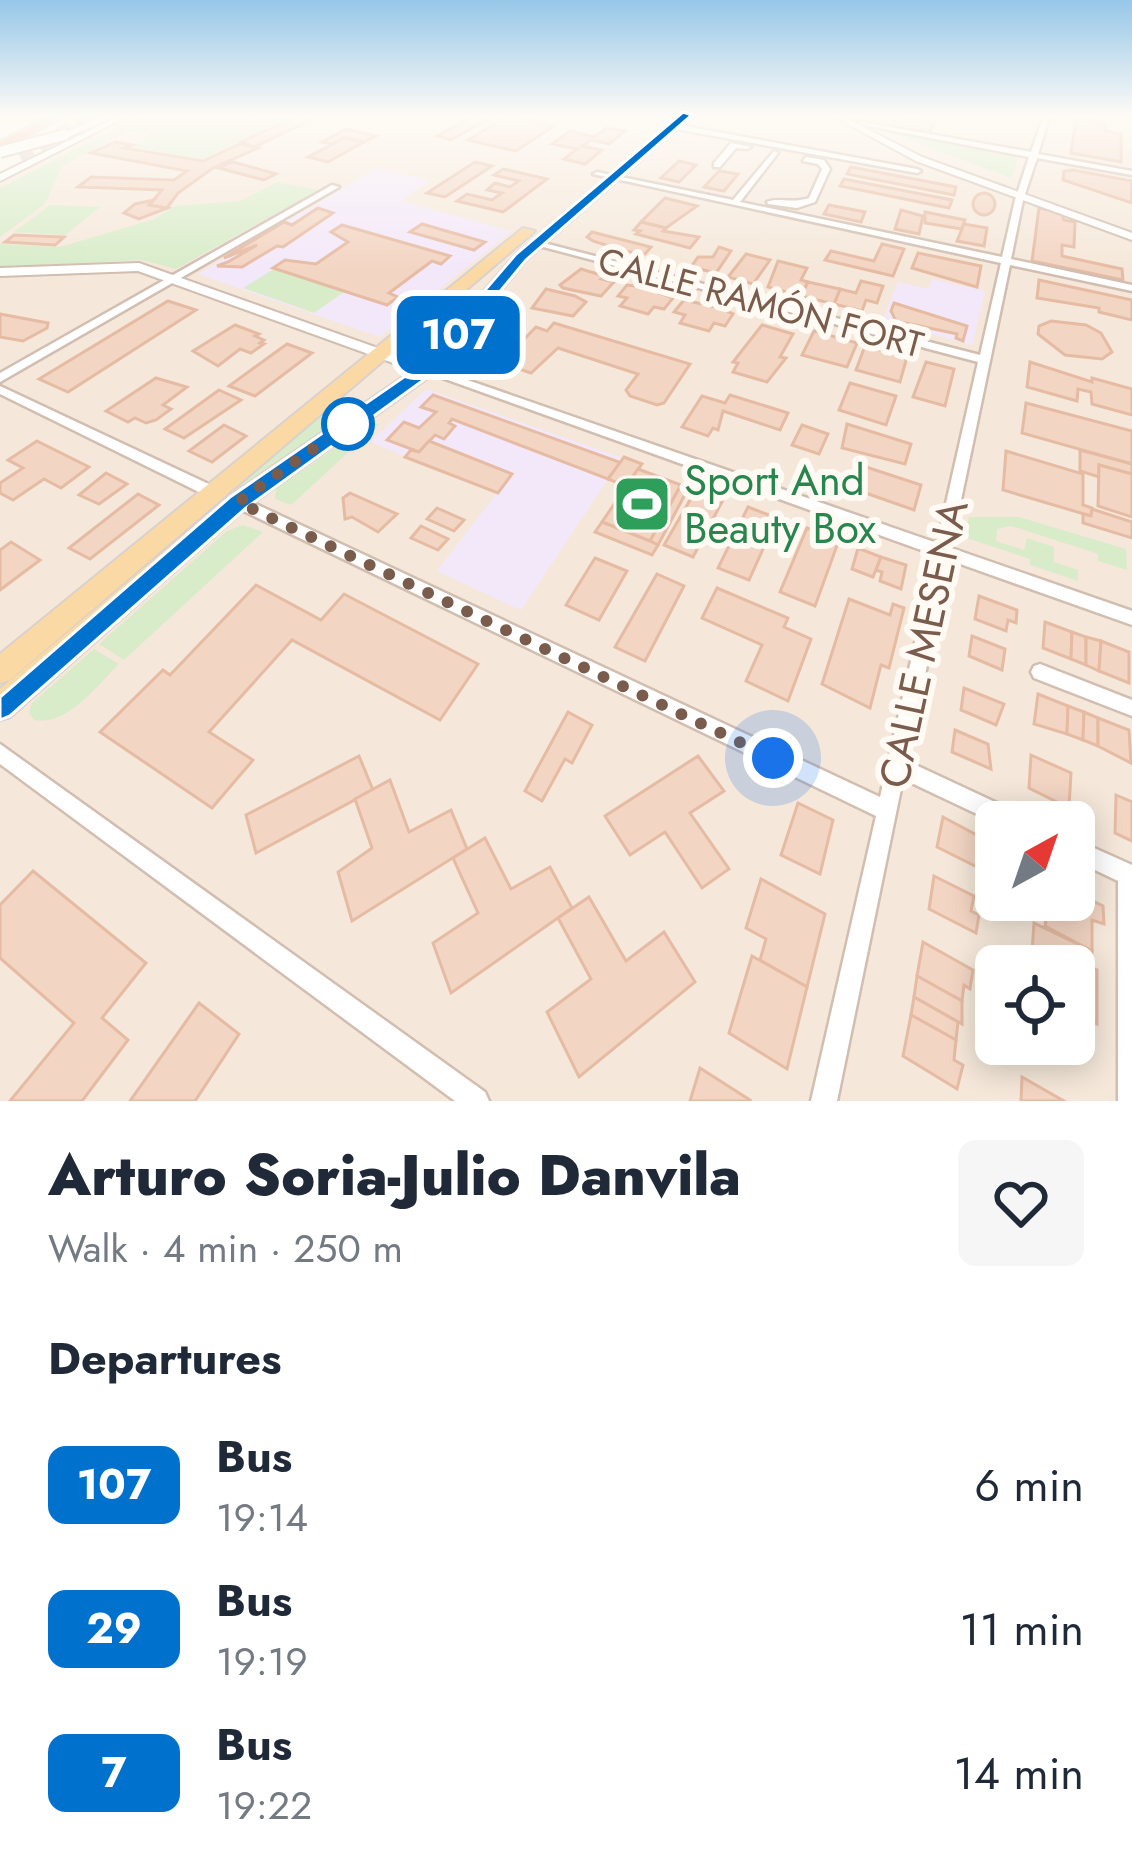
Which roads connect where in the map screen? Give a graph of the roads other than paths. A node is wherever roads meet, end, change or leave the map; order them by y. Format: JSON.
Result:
{"nodes":[{"id":1,"x":618,"y":166,"type":"edge"},
{"id":2,"x":764,"y":166,"type":"edge"},
{"id":3,"x":824,"y":166,"type":"edge"},
{"id":4,"x":895,"y":166,"type":"edge"},
{"id":5,"x":948,"y":166,"type":"edge"},
{"id":6,"x":959,"y":166,"type":"edge"},
{"id":7,"x":1032,"y":166,"type":"edge"},
{"id":8,"x":1096,"y":166,"type":"edge"},
{"id":9,"x":916,"y":171,"type":"dead end"},
{"id":10,"x":1132,"y":173,"type":"edge"},
{"id":11,"x":606,"y":176,"type":"junction"},
{"id":12,"x":335,"y":187,"type":"dead end"},
{"id":13,"x":1024,"y":191,"type":"junction"},
{"id":14,"x":738,"y":199,"type":"junction"},
{"id":15,"x":1132,"y":227,"type":"edge"},
{"id":16,"x":1132,"y":237,"type":"edge"},
{"id":17,"x":537,"y":244,"type":"junction"},
{"id":18,"x":1005,"y":262,"type":"junction"},
{"id":19,"x":0,"y":272,"type":"edge"},
{"id":20,"x":175,"y":279,"type":"junction"},
{"id":21,"x":1132,"y":288,"type":"edge"},
{"id":22,"x":438,"y":304,"type":"junction"},
{"id":23,"x":472,"y":316,"type":"junction"},
{"id":24,"x":403,"y":333,"type":"junction"},
{"id":25,"x":449,"y":345,"type":"junction"},
{"id":26,"x":379,"y":353,"type":"junction"},
{"id":27,"x":984,"y":360,"type":"junction"},
{"id":28,"x":426,"y":370,"type":"junction"},
{"id":29,"x":0,"y":378,"type":"edge"},
{"id":30,"x":344,"y":382,"type":"junction"},
{"id":31,"x":2,"y":390,"type":"edge"},
{"id":32,"x":388,"y":397,"type":"junction"},
{"id":33,"x":309,"y":412,"type":"junction"},
{"id":34,"x":344,"y":427,"type":"junction"},
{"id":35,"x":212,"y":492,"type":"junction"},
{"id":36,"x":238,"y":502,"type":"junction"},
{"id":37,"x":943,"y":551,"type":"junction"},
{"id":38,"x":1132,"y":618,"type":"edge"},
{"id":39,"x":0,"y":671,"type":"edge"},
{"id":40,"x":1040,"y":673,"type":"dead end"},
{"id":41,"x":0,"y":706,"type":"edge"},
{"id":42,"x":1132,"y":708,"type":"edge"},
{"id":43,"x":0,"y":753,"type":"edge"},
{"id":44,"x":896,"y":766,"type":"junction"},
{"id":45,"x":975,"y":803,"type":"edge"},
{"id":46,"x":886,"y":812,"type":"junction"},
{"id":47,"x":1095,"y":859,"type":"edge"},
{"id":48,"x":1130,"y":875,"type":"edge"},
{"id":49,"x":476,"y":1101,"type":"edge"},
{"id":50,"x":824,"y":1101,"type":"edge"},
{"id":51,"x":1131,"y":1101,"type":"edge"}],
"edges":[{"from":1,"to":11,"type":"main road"},
{"from":2,"to":14,"type":"street"},
{"from":3,"to":14,"type":"street"},
{"from":4,"to":9,"type":"street"},
{"from":5,"to":13,"type":"street"},
{"from":6,"to":13,"type":"street"},
{"from":7,"to":13,"type":"street","name":"CALLE MESENA"},
{"from":8,"to":10,"type":"street"},
{"from":11,"to":14,"type":"street"},
{"from":11,"to":17,"type":"main road"},
{"from":11,"to":22,"type":"main road"},
{"from":12,"to":20,"type":"street"},
{"from":13,"to":15,"type":"street"},
{"from":13,"to":16,"type":"street"},
{"from":13,"to":18,"type":"street","name":"CALLE MESENA"},
{"from":14,"to":18,"type":"street"},
{"from":17,"to":23,"type":"main road"},
{"from":17,"to":27,"type":"street","name":"CALLE RAMÓN FORT"},
{"from":18,"to":21,"type":"street"},
{"from":18,"to":27,"type":"street","name":"CALLE MESENA"},
{"from":19,"to":20,"type":"street"},
{"from":20,"to":26,"type":"street"},
{"from":20,"to":29,"type":"street"},
{"from":22,"to":23,"type":"main road"},
{"from":22,"to":24,"type":"main road"},
{"from":23,"to":25,"type":"main road"},
{"from":24,"to":25,"type":"main road"},
{"from":24,"to":26,"type":"main road"},
{"from":25,"to":28,"type":"main road"},
{"from":26,"to":28,"type":"street"},
{"from":26,"to":30,"type":"main road"},
{"from":27,"to":37,"type":"street","name":"CALLE MESENA"},
{"from":28,"to":32,"type":"main road"},
{"from":28,"to":37,"type":"street"},
{"from":30,"to":32,"type":"main road"},
{"from":30,"to":33,"type":"main road"},
{"from":31,"to":35,"type":"street"},
{"from":32,"to":34,"type":"main road"},
{"from":33,"to":34,"type":"main road"},
{"from":33,"to":35,"type":"main road"},
{"from":34,"to":36,"type":"main road"},
{"from":35,"to":39,"type":"main road"},
{"from":36,"to":41,"type":"main road"},
{"from":36,"to":46,"type":"street"},
{"from":37,"to":38,"type":"street"},
{"from":37,"to":44,"type":"street","name":"CALLE MESENA"},
{"from":40,"to":42,"type":"street"},
{"from":43,"to":49,"type":"street"},
{"from":44,"to":45,"type":"street"},
{"from":44,"to":46,"type":"street","name":"CALLE MESENA"},
{"from":46,"to":50,"type":"street","name":"CALLE MESENA"},
{"from":47,"to":48,"type":"street"},
{"from":48,"to":51,"type":"street"}]}
